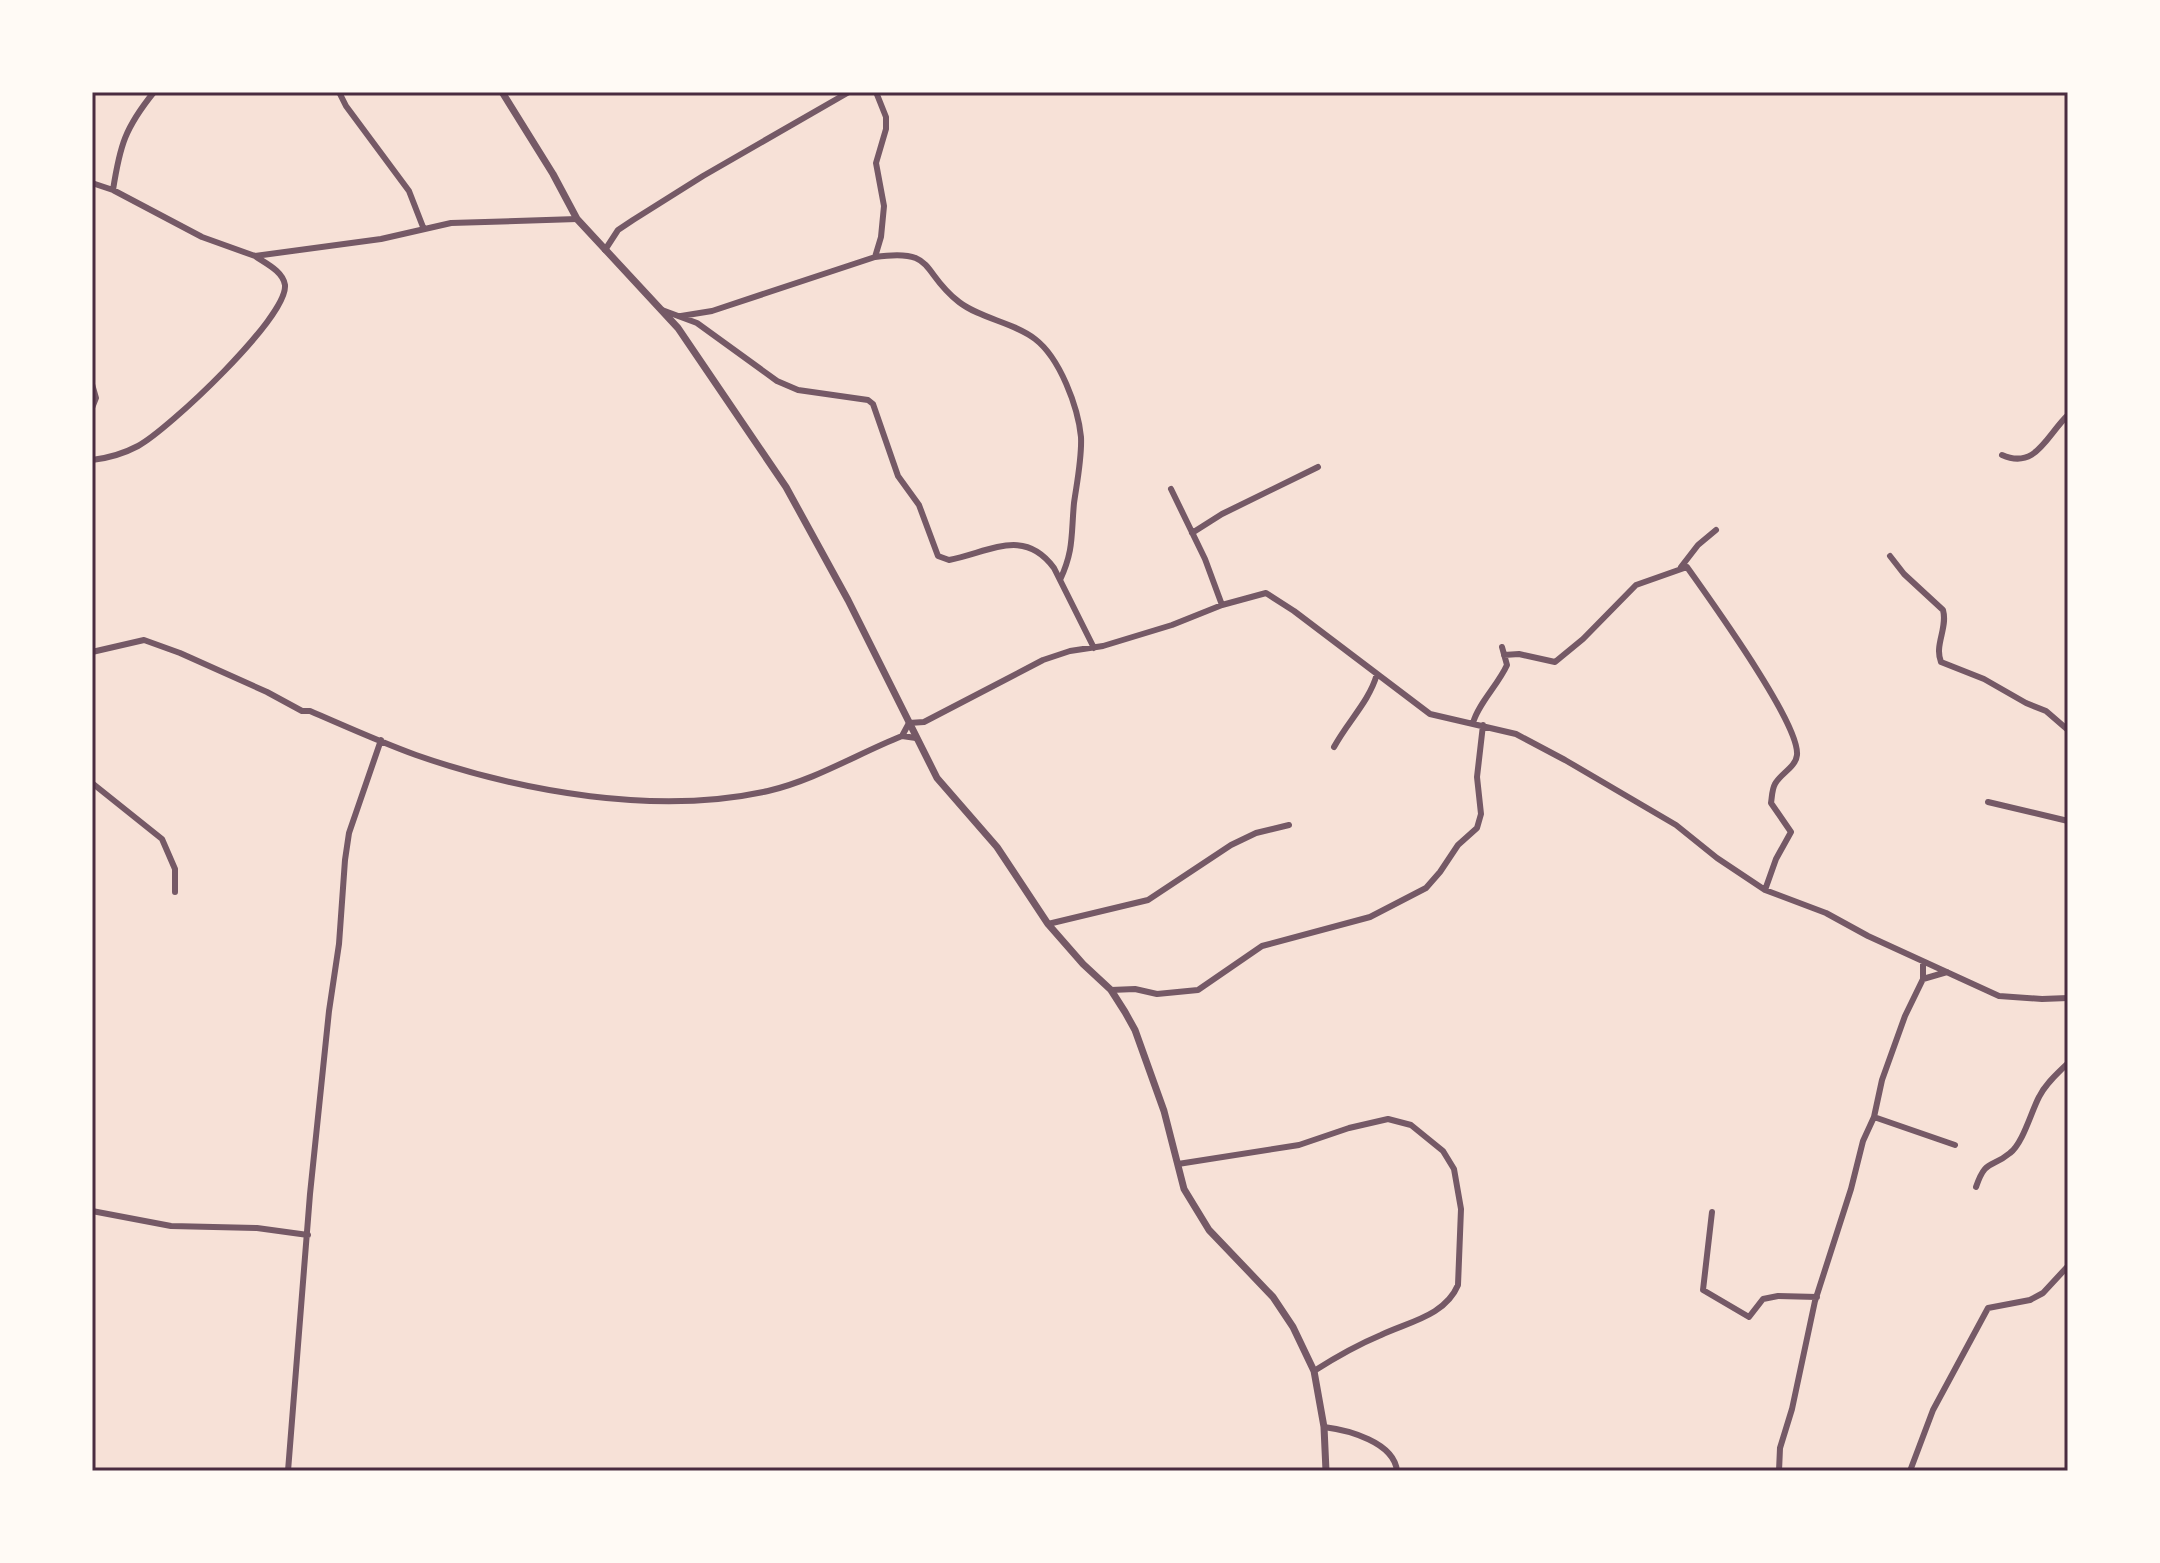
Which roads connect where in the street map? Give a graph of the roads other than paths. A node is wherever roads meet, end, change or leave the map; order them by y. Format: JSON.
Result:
{"nodes":[{"id":1,"x":154,"y":92,"type":"edge"},
{"id":2,"x":339,"y":92,"type":"edge"},
{"id":3,"x":502,"y":92,"type":"edge"},
{"id":4,"x":849,"y":92,"type":"edge"},
{"id":5,"x":876,"y":92,"type":"edge"},
{"id":6,"x":92,"y":183,"type":"edge"},
{"id":7,"x":113,"y":190,"type":"junction"},
{"id":8,"x":577,"y":219,"type":"junction"},
{"id":9,"x":423,"y":227,"type":"junction"},
{"id":10,"x":605,"y":250,"type":"junction"},
{"id":11,"x":255,"y":256,"type":"junction"},
{"id":12,"x":875,"y":257,"type":"junction"},
{"id":13,"x":660,"y":309,"type":"junction"},
{"id":14,"x":681,"y":316,"type":"junction"},
{"id":15,"x":92,"y":384,"type":"edge"},
{"id":16,"x":92,"y":408,"type":"edge"},
{"id":17,"x":2068,"y":415,"type":"edge"},
{"id":18,"x":2002,"y":455,"type":"dead end"},
{"id":19,"x":92,"y":460,"type":"edge"},
{"id":20,"x":1318,"y":467,"type":"dead end"},
{"id":21,"x":1171,"y":489,"type":"dead end"},
{"id":22,"x":1716,"y":530,"type":"dead end"},
{"id":23,"x":1192,"y":533,"type":"junction"},
{"id":24,"x":1890,"y":556,"type":"dead end"},
{"id":25,"x":1681,"y":567,"type":"junction"},
{"id":26,"x":1060,"y":580,"type":"junction"},
{"id":27,"x":1222,"y":605,"type":"junction"},
{"id":28,"x":1094,"y":648,"type":"junction"},
{"id":29,"x":92,"y":652,"type":"edge"},
{"id":30,"x":1377,"y":674,"type":"junction"},
{"id":31,"x":909,"y":723,"type":"junction"},
{"id":32,"x":1473,"y":723,"type":"junction"},
{"id":33,"x":1483,"y":725,"type":"junction"},
{"id":34,"x":2068,"y":730,"type":"edge"},
{"id":35,"x":902,"y":736,"type":"junction"},
{"id":36,"x":916,"y":738,"type":"junction"},
{"id":37,"x":381,"y":740,"type":"junction"},
{"id":38,"x":1334,"y":747,"type":"dead end"},
{"id":39,"x":92,"y":783,"type":"edge"},
{"id":40,"x":1988,"y":802,"type":"dead end"},
{"id":41,"x":2068,"y":821,"type":"edge"},
{"id":42,"x":1289,"y":825,"type":"dead end"},
{"id":43,"x":1765,"y":890,"type":"junction"},
{"id":44,"x":175,"y":892,"type":"dead end"},
{"id":45,"x":1048,"y":924,"type":"junction"},
{"id":46,"x":1923,"y":962,"type":"junction"},
{"id":47,"x":1947,"y":972,"type":"junction"},
{"id":48,"x":1923,"y":979,"type":"junction"},
{"id":49,"x":1111,"y":990,"type":"junction"},
{"id":50,"x":2068,"y":998,"type":"edge"},
{"id":51,"x":2068,"y":1063,"type":"edge"},
{"id":52,"x":1874,"y":1117,"type":"junction"},
{"id":53,"x":1955,"y":1145,"type":"dead end"},
{"id":54,"x":1178,"y":1164,"type":"junction"},
{"id":55,"x":1976,"y":1187,"type":"dead end"},
{"id":56,"x":92,"y":1211,"type":"edge"},
{"id":57,"x":1712,"y":1212,"type":"dead end"},
{"id":58,"x":308,"y":1235,"type":"junction"},
{"id":59,"x":2068,"y":1266,"type":"edge"},
{"id":60,"x":1817,"y":1297,"type":"junction"},
{"id":61,"x":1314,"y":1371,"type":"junction"},
{"id":62,"x":1324,"y":1427,"type":"junction"},
{"id":63,"x":288,"y":1471,"type":"edge"},
{"id":64,"x":1326,"y":1471,"type":"edge"},
{"id":65,"x":1397,"y":1471,"type":"edge"},
{"id":66,"x":1779,"y":1471,"type":"edge"},
{"id":67,"x":1910,"y":1471,"type":"edge"}],
"edges":[{"from":1,"to":7,"type":"street"},
{"from":2,"to":9,"type":"street"},
{"from":3,"to":8,"type":"street"},
{"from":4,"to":10,"type":"street"},
{"from":5,"to":12,"type":"street"},
{"from":6,"to":7,"type":"street"},
{"from":7,"to":11,"type":"street"},
{"from":8,"to":9,"type":"street"},
{"from":8,"to":10,"type":"street"},
{"from":9,"to":11,"type":"street"},
{"from":10,"to":13,"type":"street"},
{"from":11,"to":19,"type":"street"},
{"from":12,"to":14,"type":"street"},
{"from":12,"to":26,"type":"street"},
{"from":13,"to":14,"type":"street"},
{"from":13,"to":31,"type":"street"},
{"from":14,"to":26,"type":"street"},
{"from":15,"to":16,"type":"street"},
{"from":17,"to":18,"type":"street"},
{"from":20,"to":23,"type":"street"},
{"from":21,"to":23,"type":"street"},
{"from":22,"to":25,"type":"street"},
{"from":23,"to":27,"type":"street"},
{"from":24,"to":34,"type":"street"},
{"from":25,"to":32,"type":"street"},
{"from":25,"to":43,"type":"street"},
{"from":26,"to":28,"type":"street"},
{"from":27,"to":28,"type":"street"},
{"from":27,"to":30,"type":"street"},
{"from":28,"to":31,"type":"street"},
{"from":29,"to":37,"type":"street"},
{"from":30,"to":32,"type":"street"},
{"from":30,"to":38,"type":"street"},
{"from":31,"to":35,"type":"street"},
{"from":31,"to":36,"type":"street"},
{"from":32,"to":33,"type":"street"},
{"from":33,"to":43,"type":"street"},
{"from":33,"to":49,"type":"street"},
{"from":35,"to":36,"type":"street"},
{"from":35,"to":37,"type":"street"},
{"from":36,"to":45,"type":"street"},
{"from":37,"to":58,"type":"street"},
{"from":39,"to":44,"type":"street"},
{"from":40,"to":41,"type":"street"},
{"from":42,"to":45,"type":"street"},
{"from":43,"to":46,"type":"street"},
{"from":45,"to":49,"type":"street"},
{"from":46,"to":47,"type":"street"},
{"from":46,"to":48,"type":"street"},
{"from":47,"to":48,"type":"street"},
{"from":47,"to":50,"type":"street"},
{"from":48,"to":52,"type":"street"},
{"from":49,"to":54,"type":"street"},
{"from":51,"to":55,"type":"street"},
{"from":52,"to":53,"type":"street"},
{"from":52,"to":60,"type":"street"},
{"from":54,"to":61,"type":"street"},
{"from":54,"to":61,"type":"street"},
{"from":56,"to":58,"type":"street"},
{"from":57,"to":60,"type":"street"},
{"from":58,"to":63,"type":"street"},
{"from":59,"to":67,"type":"street"},
{"from":60,"to":66,"type":"street"},
{"from":61,"to":62,"type":"street"},
{"from":62,"to":64,"type":"street"},
{"from":62,"to":65,"type":"street"}]}
